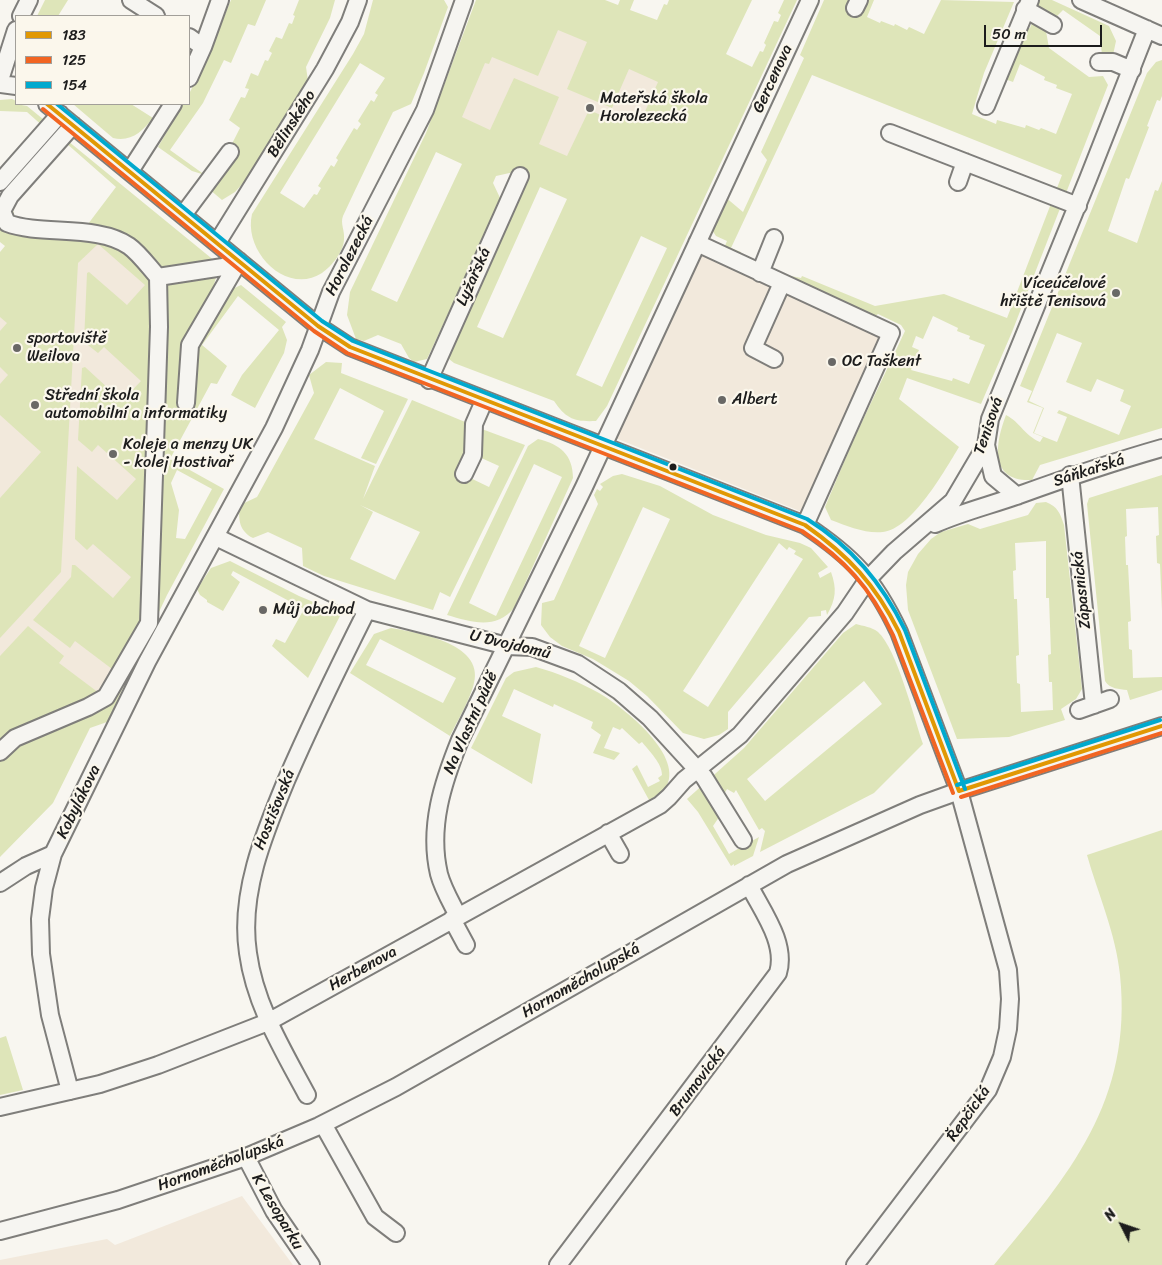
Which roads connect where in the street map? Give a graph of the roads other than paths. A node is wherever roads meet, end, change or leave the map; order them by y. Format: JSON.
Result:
{"nodes":[{"id":1,"x":29,"y":0,"type":"edge"},
{"id":2,"x":131,"y":0,"type":"edge"},
{"id":3,"x":220,"y":0,"type":"edge"},
{"id":4,"x":358,"y":0,"type":"edge"},
{"id":5,"x":464,"y":0,"type":"edge"},
{"id":6,"x":810,"y":0,"type":"edge"},
{"id":7,"x":1082,"y":0,"type":"edge"},
{"id":8,"x":1027,"y":5,"type":"edge"},
{"id":9,"x":22,"y":15,"type":"edge"},
{"id":10,"x":154,"y":15,"type":"edge"},
{"id":11,"x":1053,"y":25,"type":"dead end"},
{"id":12,"x":1147,"y":29,"type":"junction"},
{"id":13,"x":15,"y":33,"type":"edge"},
{"id":14,"x":1162,"y":36,"type":"edge"},
{"id":15,"x":190,"y":39,"type":"edge"},
{"id":16,"x":204,"y":47,"type":"junction"},
{"id":17,"x":1098,"y":62,"type":"dead end"},
{"id":18,"x":1132,"y":70,"type":"junction"},
{"id":19,"x":190,"y":76,"type":"edge"},
{"id":20,"x":0,"y":82,"type":"edge"},
{"id":21,"x":15,"y":86,"type":"edge"},
{"id":22,"x":172,"y":105,"type":"edge"},
{"id":23,"x":986,"y":106,"type":"dead end"},
{"id":24,"x":53,"y":109,"type":"edge"},
{"id":25,"x":73,"y":125,"type":"junction"},
{"id":26,"x":890,"y":133,"type":"dead end"},
{"id":27,"x":230,"y":152,"type":"dead end"},
{"id":28,"x":965,"y":162,"type":"junction"},
{"id":29,"x":130,"y":171,"type":"junction"},
{"id":30,"x":520,"y":176,"type":"dead end"},
{"id":31,"x":0,"y":182,"type":"edge"},
{"id":32,"x":958,"y":182,"type":"dead end"},
{"id":33,"x":1078,"y":206,"type":"junction"},
{"id":34,"x":184,"y":215,"type":"junction"},
{"id":35,"x":774,"y":238,"type":"dead end"},
{"id":36,"x":217,"y":243,"type":"junction"},
{"id":37,"x":697,"y":243,"type":"junction"},
{"id":38,"x":239,"y":261,"type":"junction"},
{"id":39,"x":760,"y":273,"type":"junction"},
{"id":40,"x":158,"y":277,"type":"junction"},
{"id":41,"x":782,"y":283,"type":"junction"},
{"id":42,"x":318,"y":326,"type":"junction"},
{"id":43,"x":774,"y":359,"type":"dead end"},
{"id":44,"x":429,"y":380,"type":"junction"},
{"id":45,"x":484,"y":401,"type":"junction"},
{"id":46,"x":186,"y":403,"type":"dead end"},
{"id":47,"x":986,"y":445,"type":"junction"},
{"id":48,"x":602,"y":446,"type":"junction"},
{"id":49,"x":1162,"y":448,"type":"edge"},
{"id":50,"x":464,"y":474,"type":"dead end"},
{"id":51,"x":1070,"y":475,"type":"junction"},
{"id":52,"x":1017,"y":496,"type":"junction"},
{"id":53,"x":805,"y":525,"type":"junction"},
{"id":54,"x":917,"y":532,"type":"junction"},
{"id":55,"x":216,"y":537,"type":"junction"},
{"id":56,"x":868,"y":579,"type":"junction"},
{"id":57,"x":367,"y":610,"type":"junction"},
{"id":58,"x":506,"y":646,"type":"junction"},
{"id":59,"x":1110,"y":699,"type":"dead end"},
{"id":60,"x":1162,"y":726,"type":"edge"},
{"id":61,"x":0,"y":752,"type":"edge"},
{"id":62,"x":697,"y":769,"type":"junction"},
{"id":63,"x":959,"y":791,"type":"junction"},
{"id":64,"x":608,"y":833,"type":"junction"},
{"id":65,"x":742,"y":840,"type":"dead end"},
{"id":66,"x":620,"y":854,"type":"dead end"},
{"id":67,"x":53,"y":857,"type":"junction"},
{"id":68,"x":0,"y":883,"type":"edge"},
{"id":69,"x":749,"y":885,"type":"junction"},
{"id":70,"x":455,"y":917,"type":"junction"},
{"id":71,"x":466,"y":945,"type":"dead end"},
{"id":72,"x":268,"y":1022,"type":"junction"},
{"id":73,"x":70,"y":1091,"type":"junction"},
{"id":74,"x":307,"y":1096,"type":"dead end"},
{"id":75,"x":0,"y":1107,"type":"edge"},
{"id":76,"x":323,"y":1124,"type":"junction"},
{"id":77,"x":246,"y":1157,"type":"junction"},
{"id":78,"x":0,"y":1231,"type":"edge"},
{"id":79,"x":396,"y":1233,"type":"dead end"},
{"id":80,"x":311,"y":1265,"type":"edge"},
{"id":81,"x":558,"y":1265,"type":"edge"},
{"id":82,"x":855,"y":1265,"type":"edge"}],
"edges":[{"from":1,"to":9,"type":"street"},
{"from":2,"to":10,"type":"street"},
{"from":3,"to":16,"type":"street"},
{"from":4,"to":36,"type":"street","name":"Bělinského"},
{"from":5,"to":42,"type":"street","name":"Horolezecká"},
{"from":6,"to":37,"type":"street","name":"Gercenova"},
{"from":7,"to":12,"type":"street"},
{"from":8,"to":11,"type":"street"},
{"from":8,"to":23,"type":"street"},
{"from":12,"to":14,"type":"street"},
{"from":12,"to":18,"type":"street","name":"Tenisová"},
{"from":13,"to":20,"type":"street"},
{"from":15,"to":16,"type":"street"},
{"from":16,"to":19,"type":"street"},
{"from":17,"to":18,"type":"street"},
{"from":18,"to":33,"type":"street","name":"Tenisová"},
{"from":20,"to":21,"type":"street"},
{"from":22,"to":29,"type":"street"},
{"from":24,"to":25,"type":"street","name":"Řepčická"},
{"from":24,"to":31,"type":"street"},
{"from":25,"to":29,"type":"street","name":"Řepčická"},
{"from":25,"to":40,"type":"street"},
{"from":26,"to":28,"type":"street"},
{"from":27,"to":34,"type":"street"},
{"from":28,"to":32,"type":"street"},
{"from":28,"to":33,"type":"street"},
{"from":29,"to":34,"type":"street","name":"Řepčická"},
{"from":30,"to":44,"type":"street","name":"Lyžařská"},
{"from":33,"to":47,"type":"street","name":"Tenisová"},
{"from":34,"to":36,"type":"street","name":"Řepčická"},
{"from":35,"to":39,"type":"street"},
{"from":36,"to":38,"type":"street","name":"Řepčická"},
{"from":37,"to":39,"type":"street"},
{"from":37,"to":48,"type":"street","name":"Gercenova"},
{"from":38,"to":40,"type":"street"},
{"from":38,"to":42,"type":"street","name":"Řepčická"},
{"from":38,"to":46,"type":"street"},
{"from":39,"to":41,"type":"street"},
{"from":40,"to":61,"type":"street"},
{"from":41,"to":43,"type":"street"},
{"from":41,"to":53,"type":"street"},
{"from":42,"to":44,"type":"street","name":"Řepčická"},
{"from":42,"to":55,"type":"street","name":"Horolezecká"},
{"from":44,"to":45,"type":"street","name":"Řepčická"},
{"from":45,"to":48,"type":"street","name":"Řepčická"},
{"from":45,"to":50,"type":"street"},
{"from":47,"to":52,"type":"street"},
{"from":47,"to":54,"type":"street","name":"Tenisová"},
{"from":48,"to":53,"type":"street","name":"Řepčická"},
{"from":48,"to":58,"type":"street","name":"Gercenova"},
{"from":49,"to":51,"type":"street","name":"Sáňkařská"},
{"from":51,"to":52,"type":"street","name":"Sáňkařská"},
{"from":51,"to":59,"type":"street","name":"Zápasnická"},
{"from":52,"to":54,"type":"street","name":"Sáňkařská"},
{"from":53,"to":56,"type":"street","name":"Řepčická"},
{"from":54,"to":56,"type":"street","name":"Tenisová"},
{"from":55,"to":57,"type":"street","name":"U Dvojdomů"},
{"from":55,"to":67,"type":"street","name":"Kobylákova"},
{"from":56,"to":62,"type":"street","name":"Tenisová"},
{"from":56,"to":63,"type":"street","name":"Řepčická"},
{"from":57,"to":58,"type":"street","name":"U Dvojdomů"},
{"from":57,"to":72,"type":"street","name":"Hostišovská"},
{"from":58,"to":62,"type":"street","name":"U Dvojdomů"},
{"from":58,"to":70,"type":"street","name":"Na Vlastní půdě"},
{"from":60,"to":63,"type":"street","name":"Hornoměcholupská"},
{"from":62,"to":64,"type":"street","name":"Herbenova"},
{"from":62,"to":65,"type":"street","name":"U Dvojdomů"},
{"from":63,"to":69,"type":"street","name":"Hornoměcholupská"},
{"from":63,"to":82,"type":"street","name":"Řepčická"},
{"from":64,"to":66,"type":"street"},
{"from":64,"to":70,"type":"street","name":"Herbenova"},
{"from":67,"to":68,"type":"street"},
{"from":67,"to":73,"type":"street","name":"Kobylákova"},
{"from":69,"to":76,"type":"street","name":"Hornoměcholupská"},
{"from":69,"to":81,"type":"street","name":"Brumovická"},
{"from":70,"to":71,"type":"street","name":"Na Vlastní půdě"},
{"from":70,"to":72,"type":"street","name":"Herbenova"},
{"from":72,"to":73,"type":"street","name":"Herbenova"},
{"from":72,"to":74,"type":"street","name":"Hostišovská"},
{"from":73,"to":75,"type":"street","name":"Herbenova"},
{"from":76,"to":77,"type":"street","name":"Hornoměcholupská"},
{"from":76,"to":79,"type":"street"},
{"from":77,"to":78,"type":"street","name":"Hornoměcholupská"},
{"from":77,"to":80,"type":"street","name":"K Lesoparku"}]}
